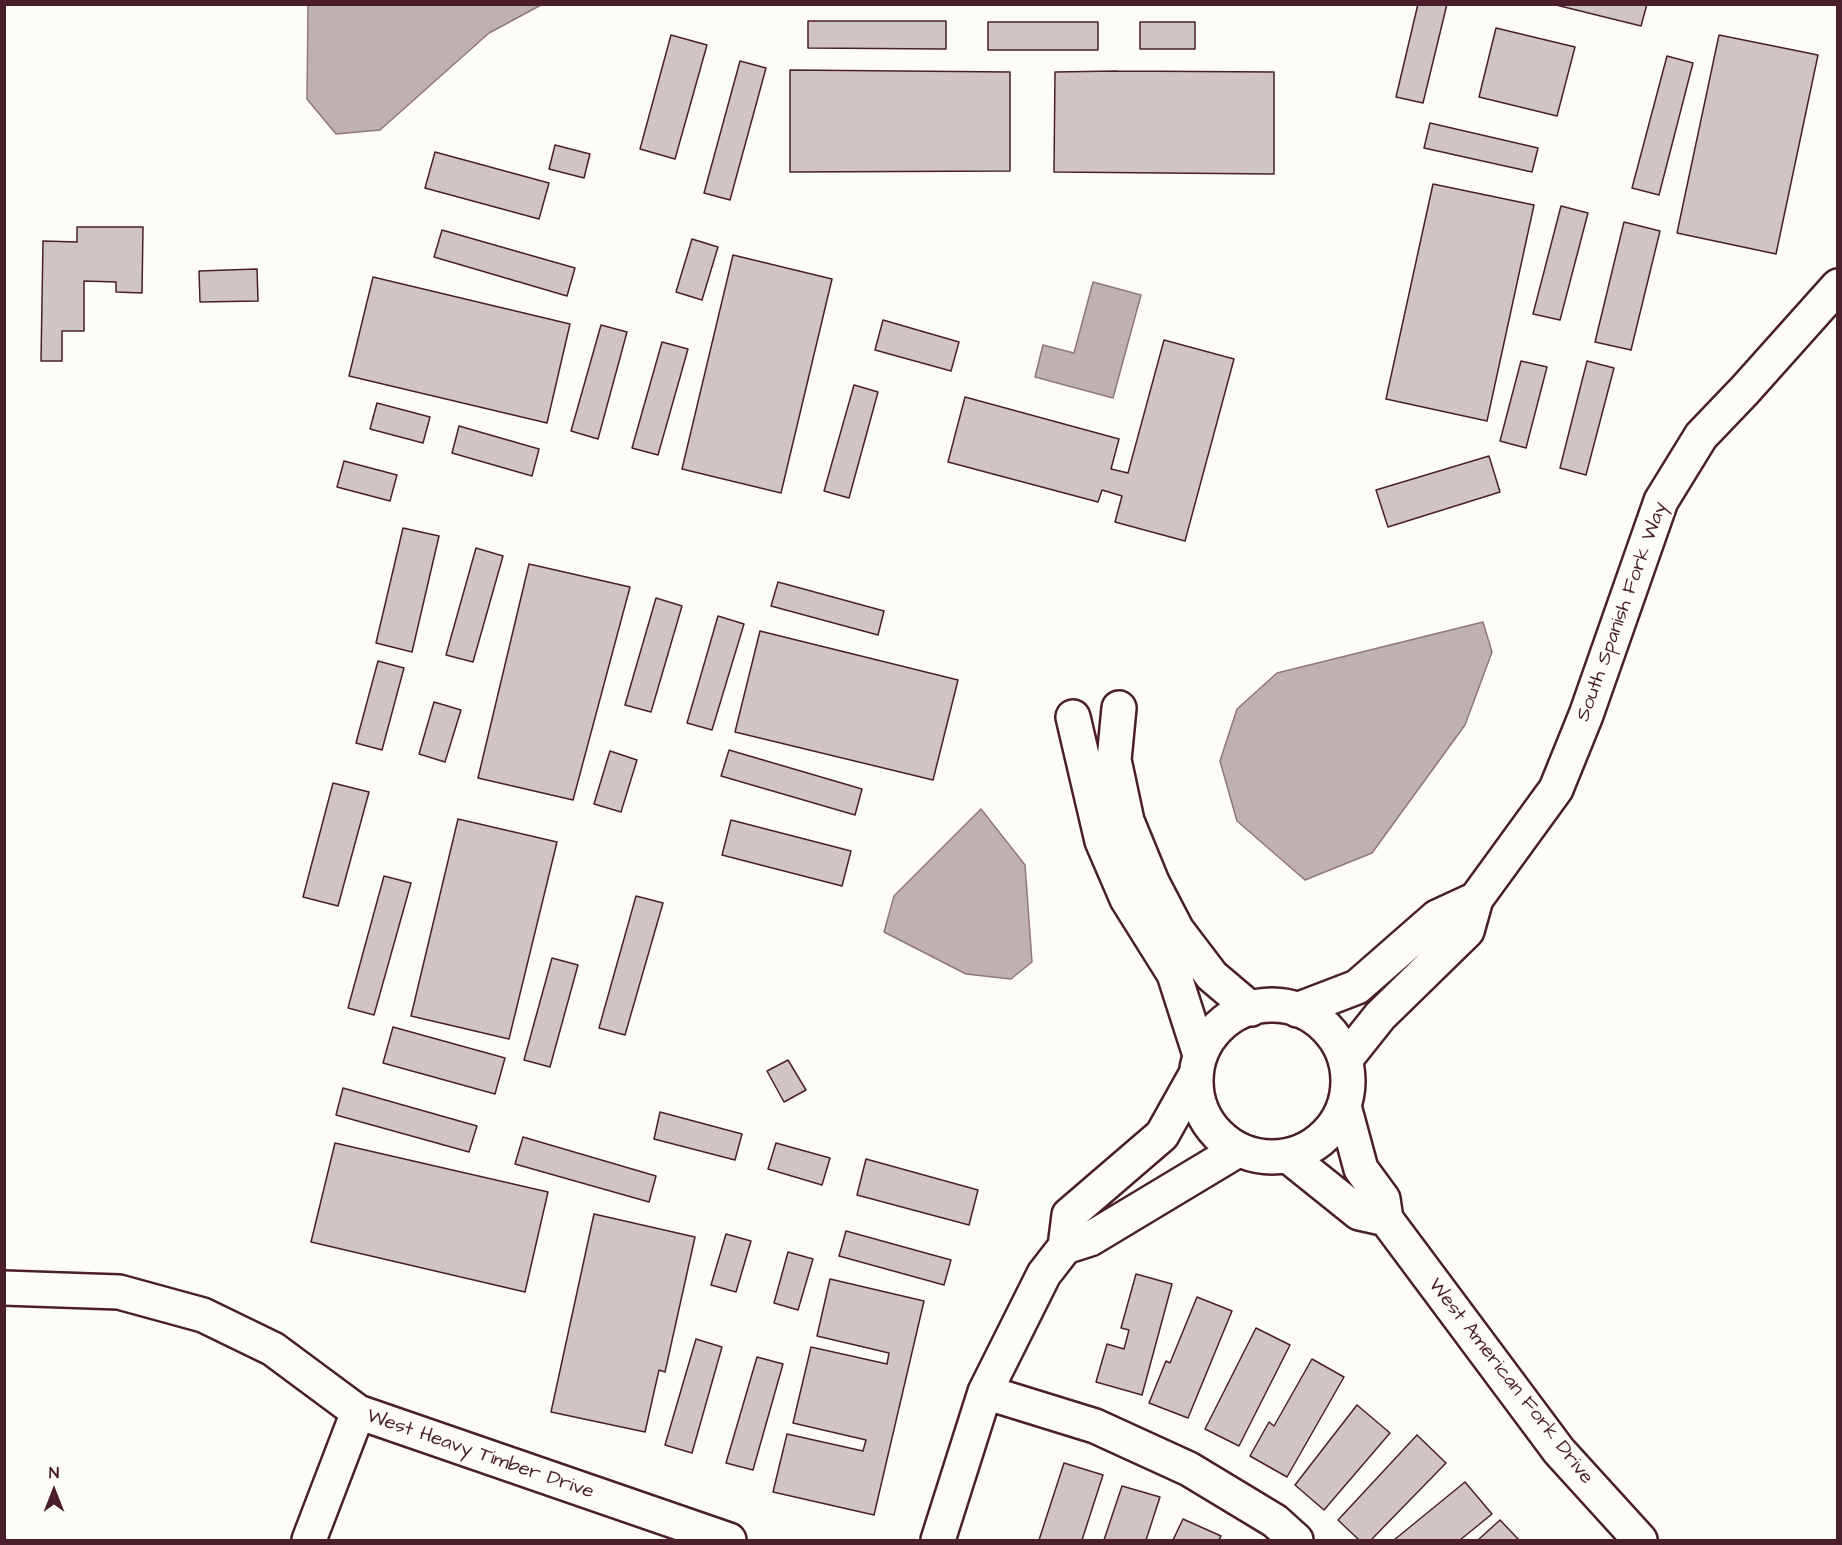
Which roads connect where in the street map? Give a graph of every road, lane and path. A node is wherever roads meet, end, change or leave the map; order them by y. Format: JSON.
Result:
{"nodes":[{"id":1,"x":1838,"y":286,"type":"edge"},
{"id":2,"x":1119,"y":708,"type":"dead end"},
{"id":3,"x":1073,"y":717,"type":"dead end"},
{"id":4,"x":1476,"y":899,"type":"junction"},
{"id":5,"x":1251,"y":1009,"type":"junction"},
{"id":6,"x":1297,"y":1010,"type":"junction"},
{"id":7,"x":1345,"y":1060,"type":"junction"},
{"id":8,"x":1198,"y":1065,"type":"junction"},
{"id":9,"x":1344,"y":1106,"type":"junction"},
{"id":10,"x":1238,"y":1150,"type":"junction"},
{"id":11,"x":1288,"y":1156,"type":"junction"},
{"id":12,"x":1386,"y":1219,"type":"junction"},
{"id":13,"x":1065,"y":1247,"type":"junction"},
{"id":14,"x":4,"y":1288,"type":"edge"},
{"id":15,"x":985,"y":1392,"type":"junction"},
{"id":16,"x":358,"y":1412,"type":"junction"},
{"id":17,"x":685,"y":1534,"type":"edge"},
{"id":18,"x":309,"y":1540,"type":"edge"},
{"id":19,"x":729,"y":1540,"type":"edge"},
{"id":20,"x":938,"y":1540,"type":"edge"},
{"id":21,"x":1296,"y":1540,"type":"edge"},
{"id":22,"x":1641,"y":1540,"type":"edge"}],
"edges":[{"from":1,"to":4,"type":"street","name":"South Spanish Fork Way"},
{"from":2,"to":5,"type":"street"},
{"from":3,"to":8,"type":"street"},
{"from":4,"to":6,"type":"street","name":"South Spanish Fork Way"},
{"from":4,"to":7,"type":"street","name":"South Spanish Fork Way"},
{"from":5,"to":6,"type":"street"},
{"from":5,"to":8,"type":"street"},
{"from":6,"to":7,"type":"street"},
{"from":7,"to":9,"type":"street"},
{"from":8,"to":10,"type":"street"},
{"from":8,"to":13,"type":"street"},
{"from":9,"to":11,"type":"street"},
{"from":9,"to":12,"type":"street","name":"West American Fork Drive"},
{"from":10,"to":11,"type":"street"},
{"from":10,"to":13,"type":"street"},
{"from":11,"to":12,"type":"street"},
{"from":12,"to":22,"type":"street","name":"West American Fork Drive"},
{"from":13,"to":15,"type":"street"},
{"from":14,"to":16,"type":"street","name":"West Heavy Timber Drive"},
{"from":15,"to":20,"type":"street"},
{"from":15,"to":21,"type":"street"},
{"from":16,"to":17,"type":"street","name":"West Heavy Timber Drive"},
{"from":16,"to":18,"type":"street"},
{"from":17,"to":19,"type":"street","name":"West Heavy Timber Drive"}]}
